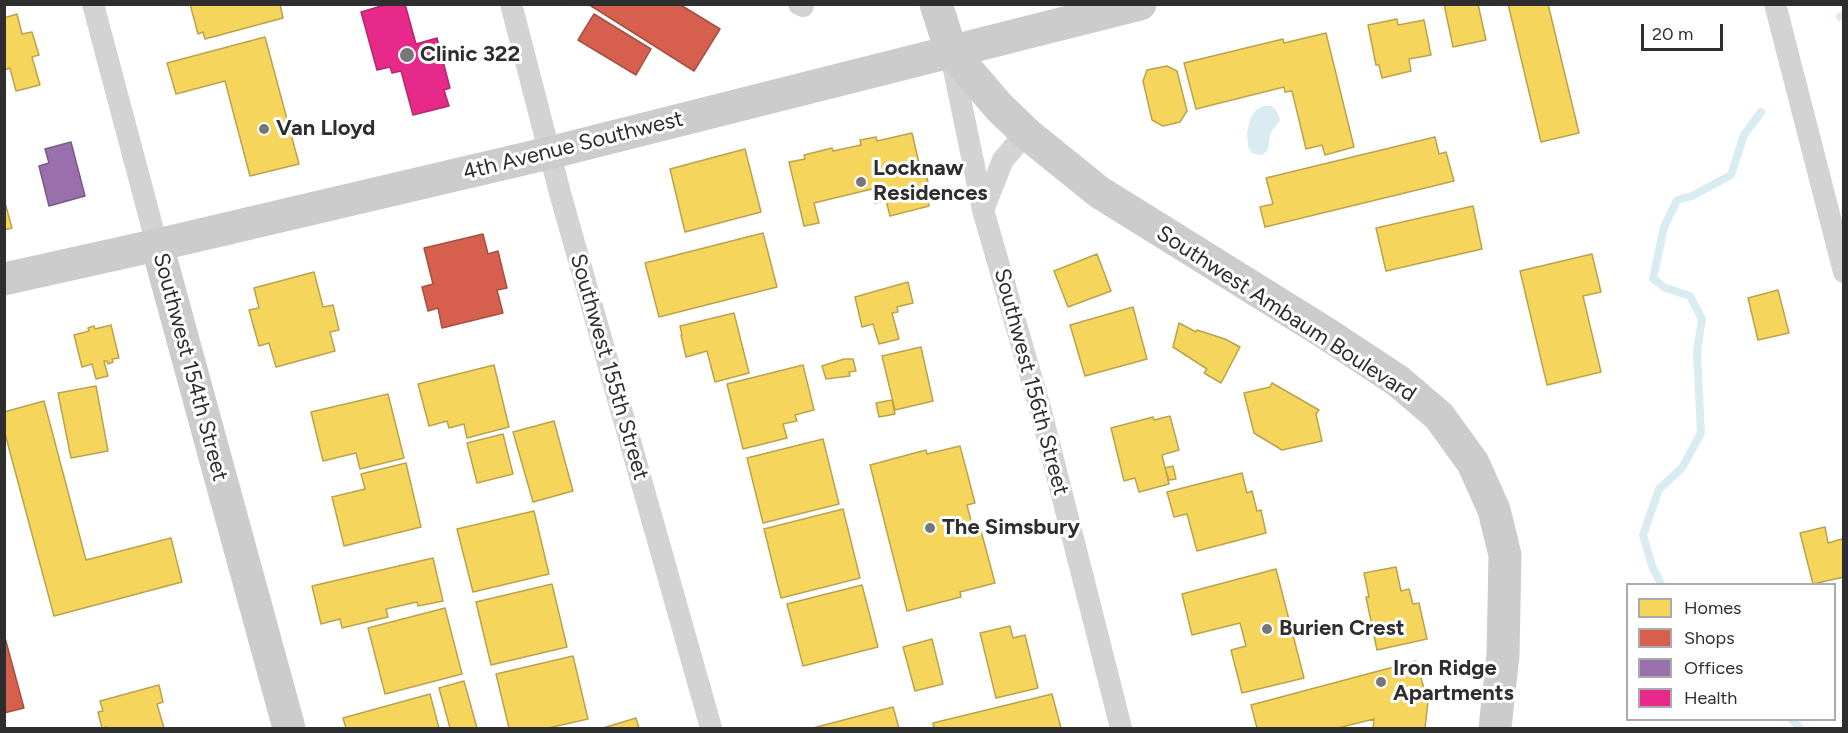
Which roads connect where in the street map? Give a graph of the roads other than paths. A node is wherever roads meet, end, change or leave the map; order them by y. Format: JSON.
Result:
{"nodes":[{"id":1,"x":93,"y":4,"type":"edge"},
{"id":2,"x":511,"y":4,"type":"edge"},
{"id":3,"x":936,"y":4,"type":"edge"},
{"id":4,"x":1140,"y":4,"type":"edge"},
{"id":5,"x":1775,"y":4,"type":"edge"},
{"id":6,"x":951,"y":51,"type":"junction"},
{"id":7,"x":1026,"y":133,"type":"junction"},
{"id":8,"x":549,"y":153,"type":"junction"},
{"id":9,"x":983,"y":210,"type":"junction"},
{"id":10,"x":1839,"y":241,"type":"edge"},
{"id":11,"x":157,"y":245,"type":"junction"},
{"id":12,"x":1844,"y":272,"type":"edge"},
{"id":13,"x":4,"y":279,"type":"edge"},
{"id":14,"x":289,"y":729,"type":"edge"},
{"id":15,"x":711,"y":729,"type":"edge"},
{"id":16,"x":1122,"y":729,"type":"edge"},
{"id":17,"x":1495,"y":729,"type":"edge"}],
"edges":[{"from":1,"to":11,"type":"street","name":"Southwest 154th Street"},
{"from":2,"to":8,"type":"street","name":"Southwest 155th Street"},
{"from":3,"to":6,"type":"street","name":"Southwest Ambaum Boulevard"},
{"from":4,"to":6,"type":"street","name":"4th Avenue Southwest"},
{"from":5,"to":10,"type":"street"},
{"from":6,"to":7,"type":"street","name":"Southwest Ambaum Boulevard"},
{"from":6,"to":8,"type":"street","name":"4th Avenue Southwest"},
{"from":6,"to":9,"type":"street","name":"Southwest 156th Street"},
{"from":7,"to":9,"type":"street"},
{"from":7,"to":17,"type":"street","name":"Southwest Ambaum Boulevard"},
{"from":8,"to":11,"type":"street","name":"4th Avenue Southwest"},
{"from":8,"to":15,"type":"street","name":"Southwest 155th Street"},
{"from":9,"to":16,"type":"street","name":"Southwest 156th Street"},
{"from":10,"to":12,"type":"street"},
{"from":11,"to":13,"type":"street","name":"4th Avenue Southwest"},
{"from":11,"to":14,"type":"street","name":"Southwest 154th Street"}]}
